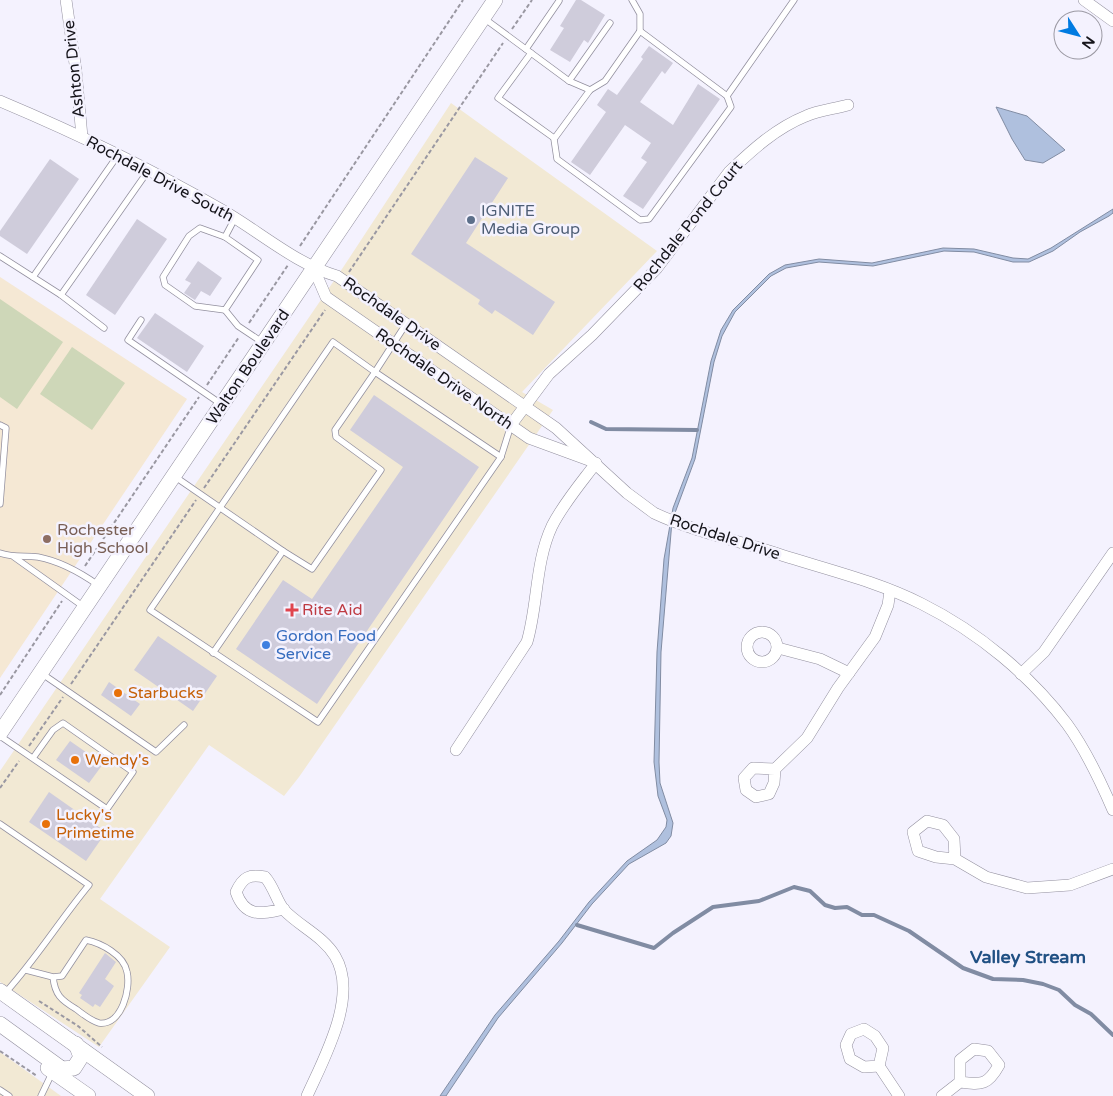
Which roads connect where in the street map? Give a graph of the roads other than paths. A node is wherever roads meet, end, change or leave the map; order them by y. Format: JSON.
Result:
{"nodes":[{"id":1,"x":66,"y":0,"type":"edge"},
{"id":2,"x":495,"y":0,"type":"edge"},
{"id":3,"x":632,"y":0,"type":"edge"},
{"id":4,"x":794,"y":0,"type":"edge"},
{"id":5,"x":1084,"y":0,"type":"edge"},
{"id":6,"x":559,"y":1,"type":"edge"},
{"id":7,"x":483,"y":17,"type":"junction"},
{"id":8,"x":1113,"y":21,"type":"edge"},
{"id":9,"x":610,"y":23,"type":"dead end"},
{"id":10,"x":640,"y":32,"type":"junction"},
{"id":11,"x":528,"y":51,"type":"junction"},
{"id":12,"x":570,"y":81,"type":"junction"},
{"id":13,"x":590,"y":90,"type":"junction"},
{"id":14,"x":727,"y":96,"type":"junction"},
{"id":15,"x":0,"y":101,"type":"edge"},
{"id":16,"x":848,"y":105,"type":"dead end"},
{"id":17,"x":82,"y":138,"type":"junction"},
{"id":18,"x":554,"y":138,"type":"junction"},
{"id":19,"x":118,"y":155,"type":"junction"},
{"id":20,"x":148,"y":171,"type":"junction"},
{"id":21,"x":235,"y":218,"type":"junction"},
{"id":22,"x":225,"y":237,"type":"junction"},
{"id":23,"x":0,"y":256,"type":"edge"},
{"id":24,"x":314,"y":269,"type":"junction"},
{"id":25,"x":33,"y":277,"type":"junction"},
{"id":26,"x":61,"y":295,"type":"junction"},
{"id":27,"x":224,"y":310,"type":"junction"},
{"id":28,"x":141,"y":320,"type":"dead end"},
{"id":29,"x":406,"y":324,"type":"junction"},
{"id":30,"x":104,"y":328,"type":"dead end"},
{"id":31,"x":264,"y":343,"type":"junction"},
{"id":32,"x":395,"y":344,"type":"junction"},
{"id":33,"x":375,"y":372,"type":"junction"},
{"id":34,"x":222,"y":405,"type":"junction"},
{"id":35,"x":525,"y":406,"type":"junction"},
{"id":36,"x":0,"y":425,"type":"edge"},
{"id":37,"x":511,"y":425,"type":"junction"},
{"id":38,"x":501,"y":457,"type":"junction"},
{"id":39,"x":596,"y":463,"type":"junction"},
{"id":40,"x":174,"y":476,"type":"junction"},
{"id":41,"x":0,"y":504,"type":"edge"},
{"id":42,"x":219,"y":507,"type":"junction"},
{"id":43,"x":283,"y":551,"type":"junction"},
{"id":44,"x":0,"y":553,"type":"edge"},
{"id":45,"x":1113,"y":553,"type":"edge"},
{"id":46,"x":14,"y":558,"type":"junction"},
{"id":47,"x":100,"y":586,"type":"junction"},
{"id":48,"x":890,"y":591,"type":"junction"},
{"id":49,"x":85,"y":608,"type":"junction"},
{"id":50,"x":778,"y":648,"type":"dead end"},
{"id":51,"x":213,"y":653,"type":"junction"},
{"id":52,"x":41,"y":673,"type":"junction"},
{"id":53,"x":849,"y":673,"type":"junction"},
{"id":54,"x":1021,"y":674,"type":"junction"},
{"id":55,"x":184,"y":724,"type":"dead end"},
{"id":56,"x":0,"y":734,"type":"edge"},
{"id":57,"x":456,"y":750,"type":"dead end"},
{"id":58,"x":33,"y":758,"type":"junction"},
{"id":59,"x":775,"y":769,"type":"dead end"},
{"id":60,"x":1113,"y":810,"type":"edge"},
{"id":61,"x":0,"y":824,"type":"edge"},
{"id":62,"x":955,"y":859,"type":"dead end"},
{"id":63,"x":1113,"y":869,"type":"edge"},
{"id":64,"x":284,"y":909,"type":"dead end"},
{"id":65,"x":26,"y":970,"type":"junction"},
{"id":66,"x":53,"y":977,"type":"junction"},
{"id":67,"x":1,"y":993,"type":"edge"},
{"id":68,"x":0,"y":1024,"type":"edge"},
{"id":69,"x":0,"y":1034,"type":"edge"},
{"id":70,"x":76,"y":1044,"type":"junction"},
{"id":71,"x":879,"y":1066,"type":"dead end"},
{"id":72,"x":50,"y":1077,"type":"junction"},
{"id":73,"x":960,"y":1082,"type":"dead end"},
{"id":74,"x":0,"y":1090,"type":"edge"},
{"id":75,"x":9,"y":1096,"type":"edge"},
{"id":76,"x":41,"y":1096,"type":"edge"},
{"id":77,"x":88,"y":1096,"type":"edge"},
{"id":78,"x":147,"y":1096,"type":"edge"},
{"id":79,"x":307,"y":1096,"type":"edge"},
{"id":80,"x":899,"y":1096,"type":"edge"},
{"id":81,"x":942,"y":1096,"type":"edge"}],
"edges":[{"from":1,"to":17,"type":"street","name":"Ashton Drive"},
{"from":2,"to":7,"type":"main road","name":"Walton Boulevard"},
{"from":3,"to":10,"type":"lane"},
{"from":4,"to":14,"type":"lane"},
{"from":5,"to":8,"type":"street"},
{"from":6,"to":11,"type":"lane"},
{"from":7,"to":11,"type":"lane"},
{"from":7,"to":24,"type":"main road","name":"Walton Boulevard"},
{"from":9,"to":12,"type":"lane"},
{"from":10,"to":13,"type":"lane"},
{"from":10,"to":14,"type":"lane"},
{"from":11,"to":12,"type":"lane"},
{"from":11,"to":18,"type":"lane"},
{"from":12,"to":13,"type":"lane"},
{"from":13,"to":18,"type":"lane"},
{"from":14,"to":18,"type":"lane"},
{"from":15,"to":17,"type":"street","name":"Rochdale Drive South"},
{"from":16,"to":35,"type":"street","name":"Rochdale Pond Court"},
{"from":17,"to":19,"type":"street","name":"Rochdale Drive South"},
{"from":19,"to":20,"type":"street","name":"Rochdale Drive South"},
{"from":19,"to":25,"type":"lane"},
{"from":20,"to":21,"type":"street","name":"Rochdale Drive South"},
{"from":20,"to":26,"type":"lane"},
{"from":21,"to":22,"type":"lane"},
{"from":21,"to":24,"type":"street","name":"Rochdale Drive South"},
{"from":22,"to":27,"type":"lane"},
{"from":22,"to":27,"type":"lane"},
{"from":23,"to":25,"type":"lane"},
{"from":24,"to":29,"type":"street","name":"Rochdale Drive"},
{"from":24,"to":31,"type":"main road","name":"Walton Boulevard"},
{"from":24,"to":32,"type":"street","name":"Rochdale Drive North"},
{"from":25,"to":26,"type":"lane"},
{"from":26,"to":30,"type":"lane"},
{"from":27,"to":31,"type":"lane"},
{"from":28,"to":34,"type":"lane"},
{"from":29,"to":32,"type":"lane"},
{"from":29,"to":35,"type":"street","name":"Rochdale Drive"},
{"from":31,"to":34,"type":"main road","name":"Walton Boulevard"},
{"from":32,"to":33,"type":"lane"},
{"from":32,"to":37,"type":"street","name":"Rochdale Drive North"},
{"from":33,"to":38,"type":"lane"},
{"from":33,"to":42,"type":"lane"},
{"from":33,"to":43,"type":"lane"},
{"from":34,"to":40,"type":"main road","name":"Walton Boulevard"},
{"from":35,"to":37,"type":"street","name":"Rochdale Pond Court"},
{"from":35,"to":39,"type":"street","name":"Rochdale Drive"},
{"from":36,"to":41,"type":"lane"},
{"from":37,"to":38,"type":"lane"},
{"from":37,"to":39,"type":"street","name":"Rochdale Drive North"},
{"from":38,"to":51,"type":"lane"},
{"from":39,"to":48,"type":"street","name":"Rochdale Drive"},
{"from":39,"to":57,"type":"street"},
{"from":40,"to":42,"type":"lane"},
{"from":40,"to":47,"type":"main road","name":"Walton Boulevard"},
{"from":42,"to":43,"type":"lane"},
{"from":42,"to":51,"type":"lane"},
{"from":43,"to":51,"type":"lane"},
{"from":44,"to":46,"type":"lane"},
{"from":45,"to":54,"type":"street"},
{"from":46,"to":47,"type":"lane"},
{"from":46,"to":49,"type":"lane"},
{"from":47,"to":49,"type":"main road","name":"Walton Boulevard"},
{"from":48,"to":53,"type":"street"},
{"from":48,"to":54,"type":"street","name":"Rochdale Drive"},
{"from":49,"to":52,"type":"main road","name":"Walton Boulevard"},
{"from":50,"to":53,"type":"street"},
{"from":52,"to":55,"type":"lane"},
{"from":52,"to":56,"type":"main road","name":"Walton Boulevard"},
{"from":53,"to":59,"type":"street"},
{"from":54,"to":60,"type":"street","name":"Rochdale Drive"},
{"from":56,"to":58,"type":"lane"},
{"from":58,"to":58,"type":"lane"},
{"from":61,"to":65,"type":"lane"},
{"from":62,"to":63,"type":"street"},
{"from":64,"to":79,"type":"street"},
{"from":65,"to":66,"type":"lane"},
{"from":65,"to":67,"type":"lane"},
{"from":66,"to":66,"type":"lane"},
{"from":67,"to":70,"type":"main road"},
{"from":68,"to":70,"type":"main road"},
{"from":69,"to":72,"type":"main road"},
{"from":70,"to":78,"type":"main road"},
{"from":71,"to":80,"type":"street"},
{"from":72,"to":76,"type":"lane"},
{"from":72,"to":77,"type":"main road"},
{"from":73,"to":81,"type":"street"},
{"from":74,"to":75,"type":"lane"}]}
